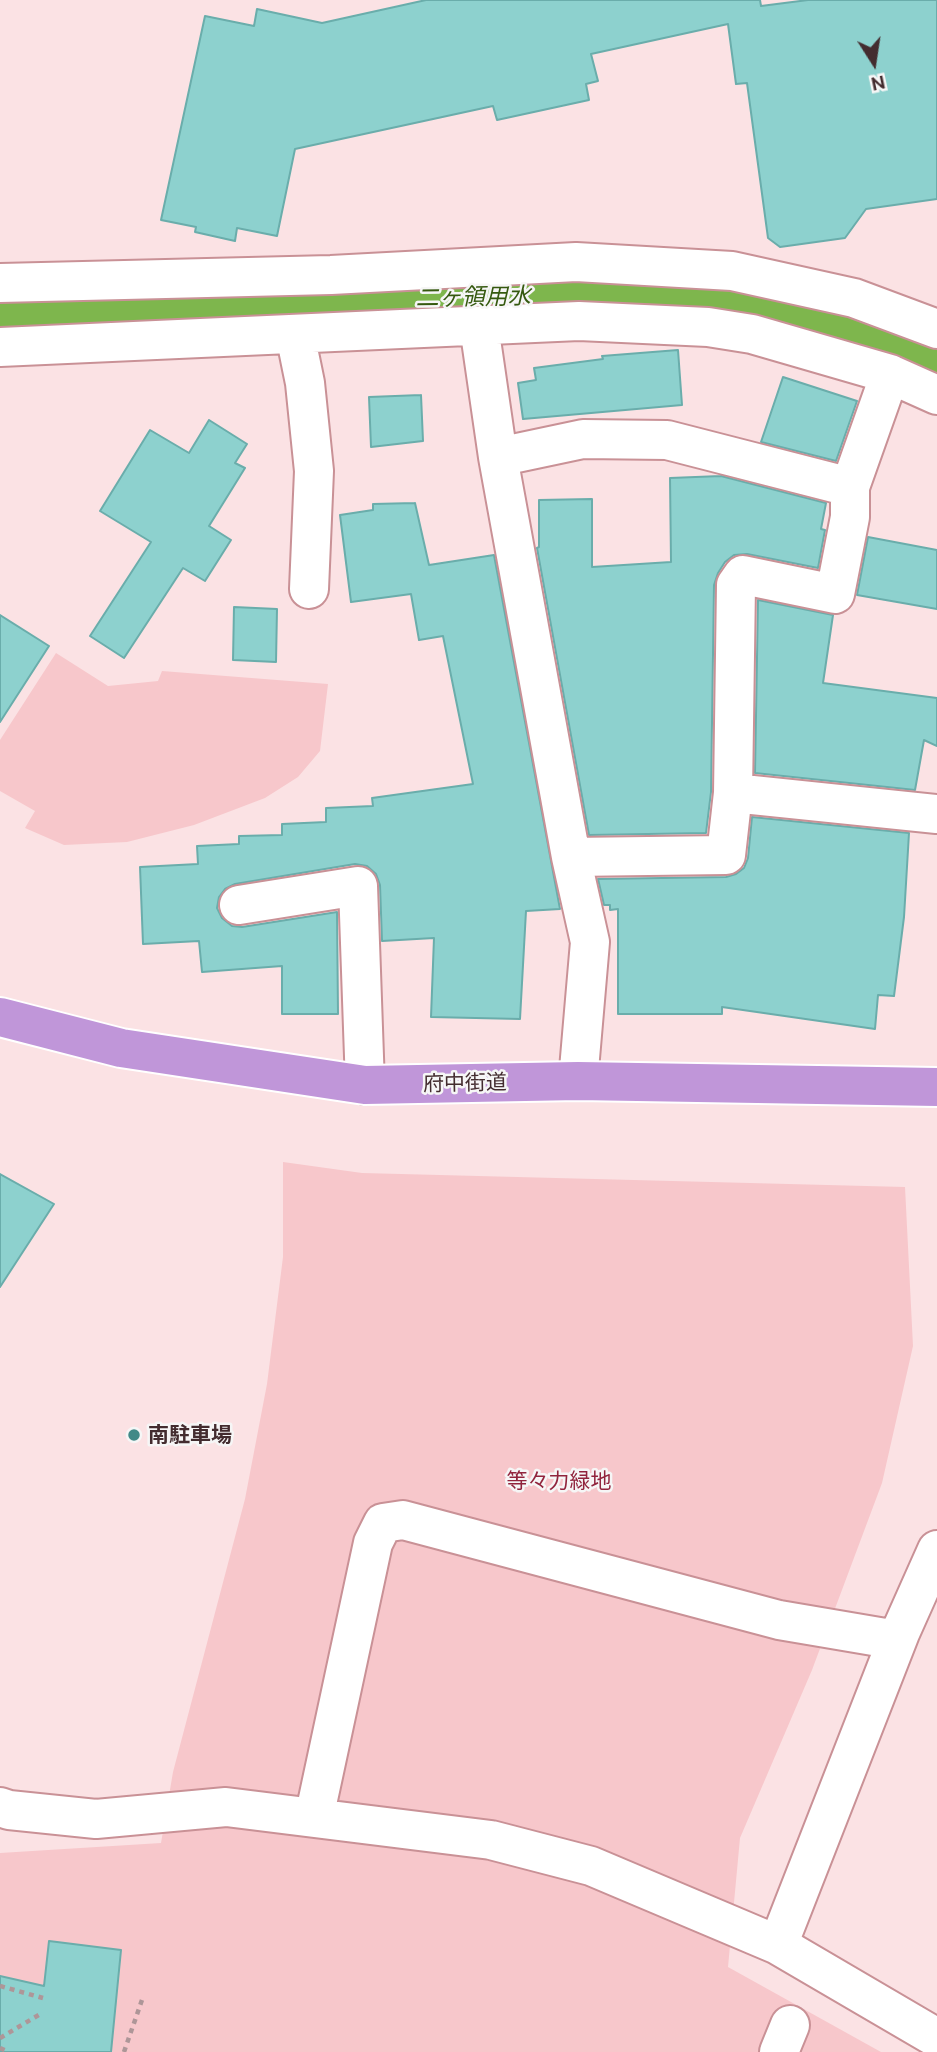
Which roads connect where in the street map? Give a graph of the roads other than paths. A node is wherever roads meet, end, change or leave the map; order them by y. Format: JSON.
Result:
{"nodes":[{"id":1,"x":0,"y":283,"type":"edge"},
{"id":2,"x":479,"y":326,"type":"junction"},
{"id":3,"x":937,"y":329,"type":"edge"},
{"id":4,"x":295,"y":334,"type":"junction"},
{"id":5,"x":0,"y":347,"type":"edge"},
{"id":6,"x":890,"y":374,"type":"junction"},
{"id":7,"x":937,"y":395,"type":"edge"},
{"id":8,"x":498,"y":457,"type":"junction"},
{"id":9,"x":850,"y":487,"type":"junction"},
{"id":10,"x":309,"y":589,"type":"dead end"},
{"id":11,"x":733,"y":793,"type":"junction"},
{"id":12,"x":937,"y":814,"type":"edge"},
{"id":13,"x":571,"y":857,"type":"junction"},
{"id":14,"x":239,"y":905,"type":"dead end"},
{"id":15,"x":0,"y":1017,"type":"edge"},
{"id":16,"x":578,"y":1081,"type":"junction"},
{"id":17,"x":365,"y":1085,"type":"junction"},
{"id":18,"x":937,"y":1087,"type":"edge"},
{"id":19,"x":937,"y":1550,"type":"edge"},
{"id":20,"x":897,"y":1640,"type":"junction"},
{"id":21,"x":0,"y":1807,"type":"edge"},
{"id":22,"x":314,"y":1818,"type":"junction"},
{"id":23,"x":778,"y":1945,"type":"junction"},
{"id":24,"x":937,"y":2038,"type":"edge"}],
"edges":[{"from":1,"to":3,"type":"street"},
{"from":2,"to":4,"type":"street"},
{"from":2,"to":6,"type":"street"},
{"from":2,"to":8,"type":"street"},
{"from":4,"to":5,"type":"street"},
{"from":4,"to":10,"type":"street"},
{"from":6,"to":7,"type":"street"},
{"from":6,"to":9,"type":"street"},
{"from":8,"to":9,"type":"street"},
{"from":8,"to":13,"type":"street"},
{"from":9,"to":11,"type":"street"},
{"from":11,"to":12,"type":"street"},
{"from":11,"to":13,"type":"street"},
{"from":13,"to":16,"type":"street"},
{"from":14,"to":17,"type":"street"},
{"from":15,"to":17,"type":"highway","name":"府中街道"},
{"from":16,"to":17,"type":"highway","name":"府中街道"},
{"from":16,"to":18,"type":"highway","name":"府中街道"},
{"from":19,"to":20,"type":"street"},
{"from":20,"to":22,"type":"street"},
{"from":20,"to":23,"type":"street"},
{"from":21,"to":22,"type":"street"},
{"from":22,"to":23,"type":"street"},
{"from":23,"to":24,"type":"street"}]}
